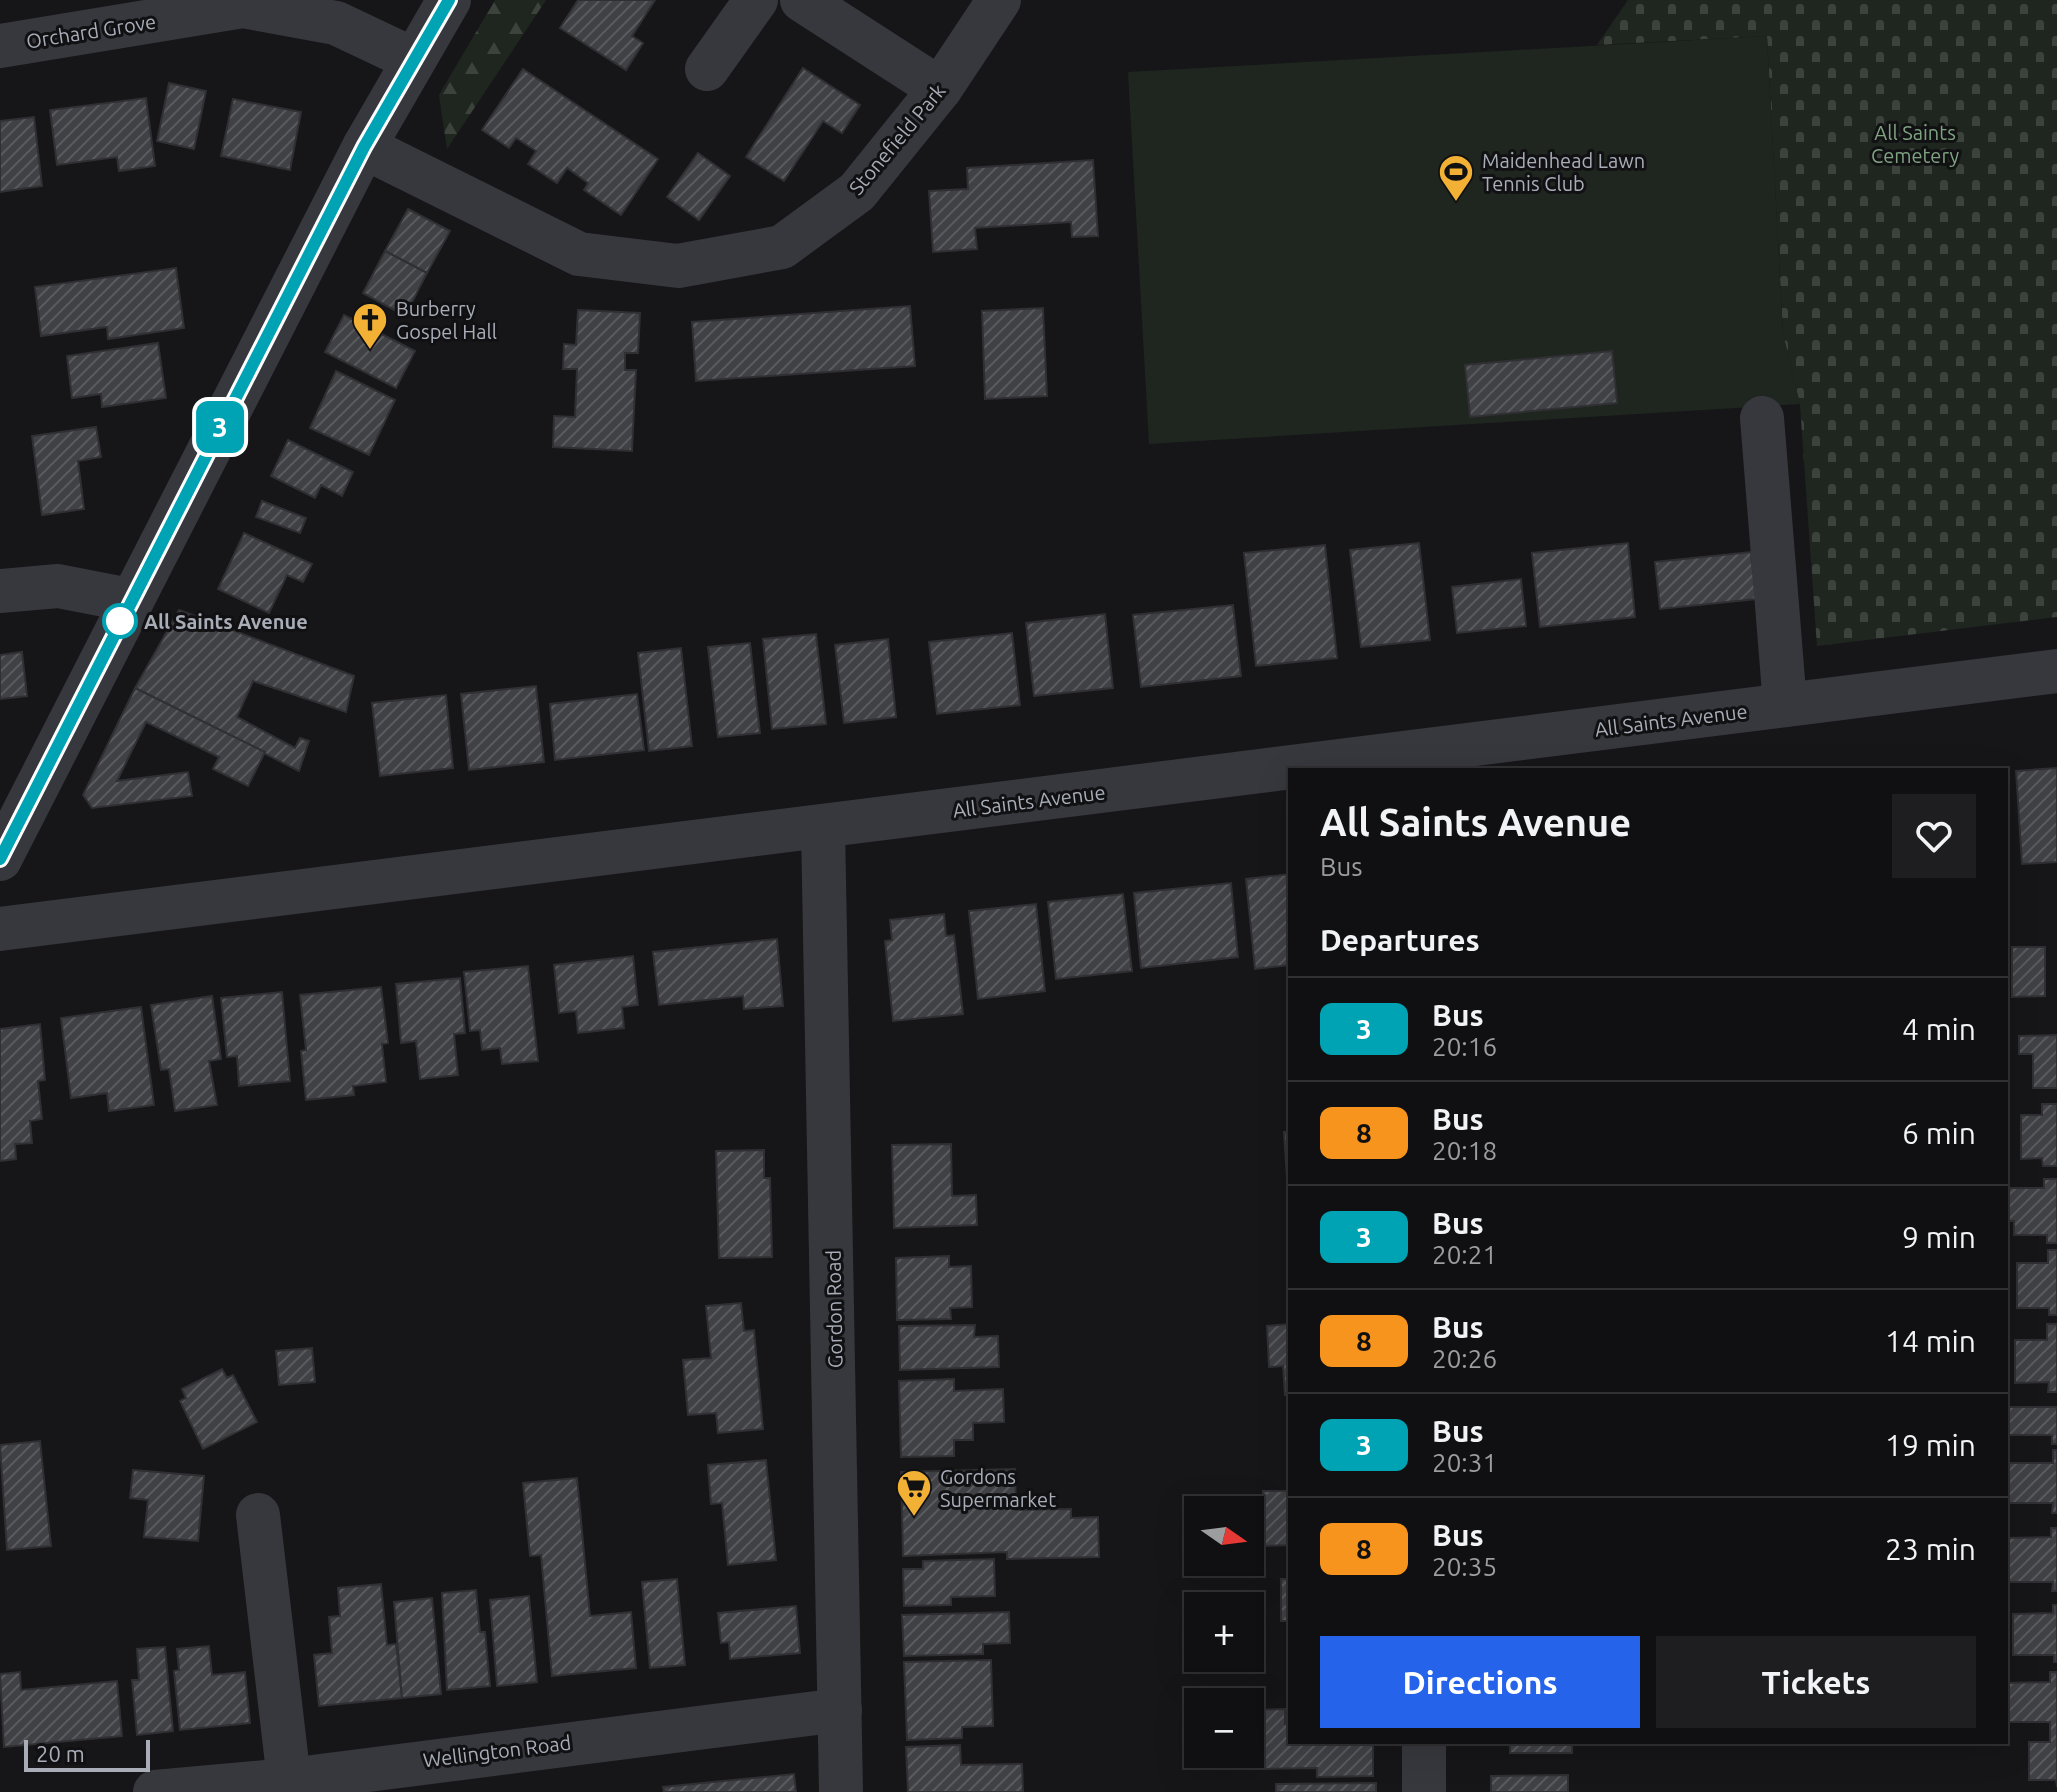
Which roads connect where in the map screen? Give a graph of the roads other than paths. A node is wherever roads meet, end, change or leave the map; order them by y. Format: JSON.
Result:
{"nodes":[{"id":1,"x":449,"y":0,"type":"edge"},
{"id":2,"x":756,"y":0,"type":"edge"},
{"id":3,"x":802,"y":0,"type":"edge"},
{"id":4,"x":999,"y":0,"type":"edge"},
{"id":5,"x":0,"y":46,"type":"edge"},
{"id":6,"x":412,"y":59,"type":"junction"},
{"id":7,"x":707,"y":69,"type":"dead end"},
{"id":8,"x":940,"y":89,"type":"junction"},
{"id":9,"x":364,"y":147,"type":"junction"},
{"id":10,"x":1762,"y":418,"type":"dead end"},
{"id":11,"x":0,"y":591,"type":"edge"},
{"id":12,"x":130,"y":600,"type":"junction"},
{"id":13,"x":2057,"y":671,"type":"edge"},
{"id":14,"x":1785,"y":705,"type":"junction"},
{"id":15,"x":1439,"y":759,"type":"edge"},
{"id":16,"x":1357,"y":768,"type":"edge"},
{"id":17,"x":1288,"y":776,"type":"edge"},
{"id":18,"x":823,"y":827,"type":"junction"},
{"id":19,"x":0,"y":859,"type":"edge"},
{"id":20,"x":0,"y":929,"type":"edge"},
{"id":21,"x":258,"y":1515,"type":"dead end"},
{"id":22,"x":840,"y":1710,"type":"junction"},
{"id":23,"x":1424,"y":1744,"type":"edge"},
{"id":24,"x":289,"y":1780,"type":"junction"},
{"id":25,"x":155,"y":1792,"type":"edge"},
{"id":26,"x":841,"y":1792,"type":"edge"},
{"id":27,"x":1424,"y":1792,"type":"edge"}],
"edges":[{"from":1,"to":6,"type":"street"},
{"from":2,"to":7,"type":"street"},
{"from":3,"to":8,"type":"street"},
{"from":4,"to":8,"type":"street","name":"Stonefield Park"},
{"from":5,"to":6,"type":"street","name":"Orchard Grove"},
{"from":6,"to":9,"type":"street"},
{"from":8,"to":9,"type":"street","name":"Stonefield Park"},
{"from":9,"to":12,"type":"street"},
{"from":10,"to":14,"type":"street"},
{"from":11,"to":12,"type":"street"},
{"from":12,"to":19,"type":"street"},
{"from":13,"to":14,"type":"street","name":"All Saints Avenue"},
{"from":14,"to":15,"type":"street","name":"All Saints Avenue"},
{"from":15,"to":16,"type":"street","name":"All Saints Avenue"},
{"from":17,"to":18,"type":"street","name":"All Saints Avenue"},
{"from":18,"to":20,"type":"street","name":"All Saints Avenue"},
{"from":18,"to":22,"type":"street","name":"Gordon Road"},
{"from":21,"to":24,"type":"street"},
{"from":22,"to":24,"type":"street","name":"Wellington Road"},
{"from":22,"to":26,"type":"street","name":"Gordon Road"},
{"from":23,"to":27,"type":"street"},
{"from":24,"to":25,"type":"street","name":"Wellington Road"}]}
